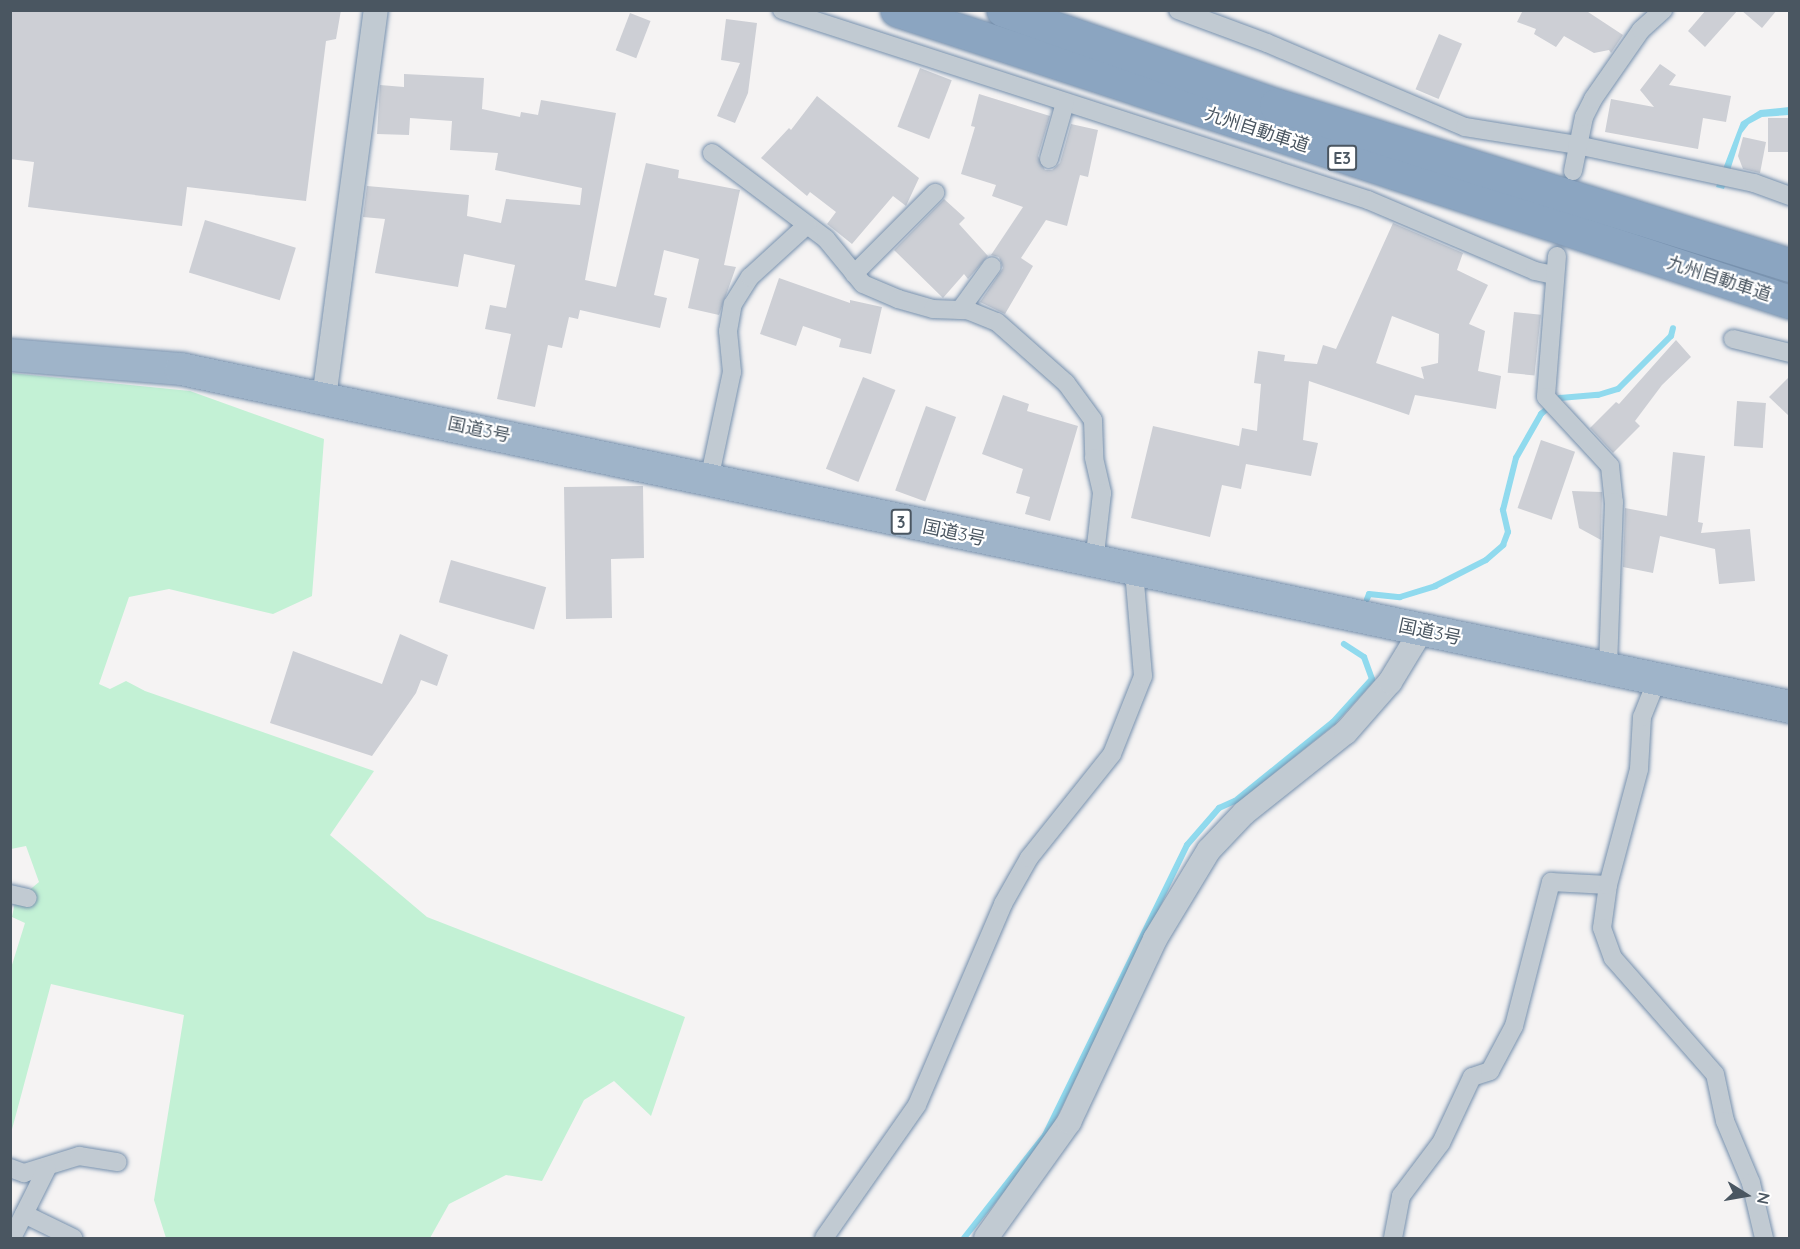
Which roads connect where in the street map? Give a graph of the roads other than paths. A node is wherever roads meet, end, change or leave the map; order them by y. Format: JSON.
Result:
{"nodes":[{"id":1,"x":376,"y":10,"type":"edge"},
{"id":2,"x":782,"y":10,"type":"edge"},
{"id":3,"x":897,"y":10,"type":"edge"},
{"id":4,"x":1003,"y":10,"type":"edge"},
{"id":5,"x":1178,"y":10,"type":"edge"},
{"id":6,"x":1663,"y":10,"type":"edge"},
{"id":7,"x":1065,"y":102,"type":"junction"},
{"id":8,"x":1577,"y":145,"type":"junction"},
{"id":9,"x":712,"y":153,"type":"dead end"},
{"id":10,"x":1049,"y":159,"type":"dead end"},
{"id":11,"x":1573,"y":171,"type":"dead end"},
{"id":12,"x":934,"y":194,"type":"dead end"},
{"id":13,"x":1790,"y":196,"type":"edge"},
{"id":14,"x":807,"y":225,"type":"junction"},
{"id":15,"x":1557,"y":255,"type":"dead end"},
{"id":16,"x":1790,"y":265,"type":"edge"},
{"id":17,"x":992,"y":266,"type":"dead end"},
{"id":18,"x":854,"y":274,"type":"junction"},
{"id":19,"x":1554,"y":275,"type":"junction"},
{"id":20,"x":1790,"y":302,"type":"edge"},
{"id":21,"x":960,"y":310,"type":"junction"},
{"id":22,"x":1733,"y":339,"type":"dead end"},
{"id":23,"x":1790,"y":353,"type":"edge"},
{"id":24,"x":10,"y":355,"type":"edge"},
{"id":25,"x":324,"y":398,"type":"junction"},
{"id":26,"x":709,"y":480,"type":"junction"},
{"id":27,"x":1094,"y":563,"type":"junction"},
{"id":28,"x":1134,"y":570,"type":"junction"},
{"id":29,"x":1421,"y":631,"type":"junction"},
{"id":30,"x":1608,"y":669,"type":"junction"},
{"id":31,"x":1657,"y":680,"type":"junction"},
{"id":32,"x":1790,"y":707,"type":"edge"},
{"id":33,"x":1608,"y":885,"type":"junction"},
{"id":34,"x":118,"y":1162,"type":"dead end"},
{"id":35,"x":47,"y":1167,"type":"junction"},
{"id":36,"x":10,"y":1168,"type":"edge"},
{"id":37,"x":24,"y":1214,"type":"junction"},
{"id":38,"x":12,"y":1239,"type":"edge"},
{"id":39,"x":73,"y":1239,"type":"edge"},
{"id":40,"x":824,"y":1239,"type":"edge"},
{"id":41,"x":986,"y":1239,"type":"edge"},
{"id":42,"x":1393,"y":1239,"type":"edge"},
{"id":43,"x":1764,"y":1239,"type":"edge"}],
"edges":[{"from":1,"to":25,"type":"street"},
{"from":2,"to":7,"type":"street"},
{"from":3,"to":20,"type":"highway","name":"九州自動車道","number":"E3"},
{"from":4,"to":16,"type":"highway","name":"九州自動車道","number":"E3"},
{"from":5,"to":8,"type":"street"},
{"from":6,"to":8,"type":"street"},
{"from":7,"to":10,"type":"street"},
{"from":7,"to":19,"type":"street"},
{"from":8,"to":11,"type":"street"},
{"from":8,"to":13,"type":"street"},
{"from":9,"to":14,"type":"street"},
{"from":12,"to":18,"type":"street"},
{"from":14,"to":18,"type":"street"},
{"from":14,"to":26,"type":"street"},
{"from":15,"to":19,"type":"street"},
{"from":17,"to":21,"type":"street"},
{"from":18,"to":21,"type":"street"},
{"from":19,"to":30,"type":"street"},
{"from":21,"to":27,"type":"street"},
{"from":22,"to":23,"type":"street"},
{"from":24,"to":25,"type":"highway","name":"国道3号","number":"3"},
{"from":25,"to":26,"type":"highway","name":"国道3号","number":"3"},
{"from":26,"to":27,"type":"highway","name":"国道3号","number":"3"},
{"from":27,"to":28,"type":"highway","name":"国道3号","number":"3"},
{"from":28,"to":29,"type":"highway","name":"国道3号","number":"3"},
{"from":28,"to":40,"type":"street"},
{"from":29,"to":30,"type":"highway","name":"国道3号","number":"3"},
{"from":29,"to":41,"type":"street"},
{"from":30,"to":31,"type":"highway","name":"国道3号","number":"3"},
{"from":31,"to":32,"type":"highway","name":"国道3号","number":"3"},
{"from":31,"to":33,"type":"street"},
{"from":33,"to":42,"type":"street"},
{"from":33,"to":43,"type":"street"},
{"from":34,"to":35,"type":"street"},
{"from":35,"to":36,"type":"street"},
{"from":35,"to":37,"type":"street"},
{"from":37,"to":38,"type":"street"},
{"from":37,"to":39,"type":"street"}]}
